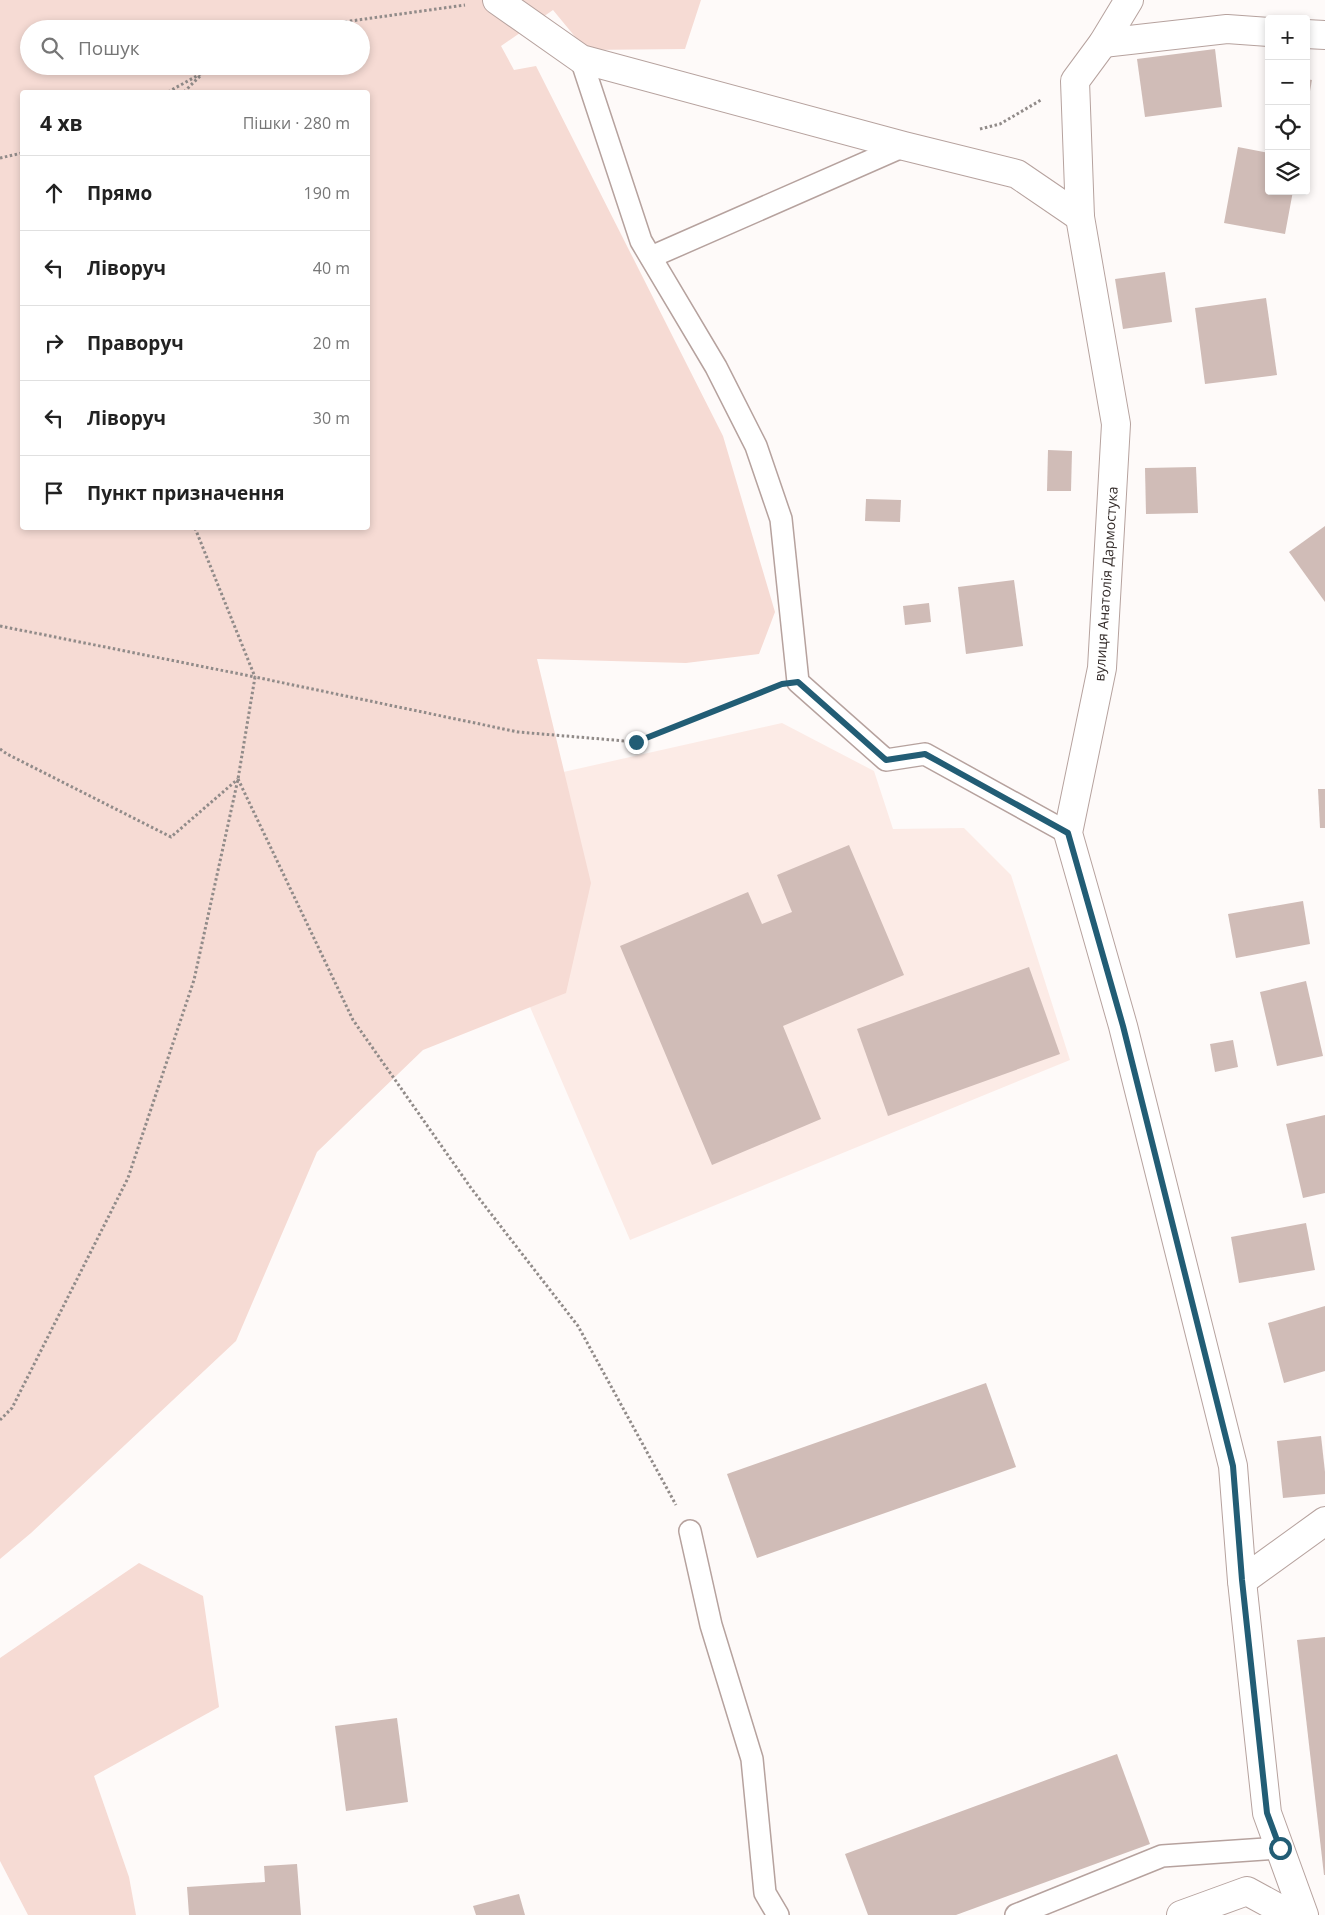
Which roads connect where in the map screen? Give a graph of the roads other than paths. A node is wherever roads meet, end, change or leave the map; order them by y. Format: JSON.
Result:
{"nodes":[{"id":1,"x":497,"y":0,"type":"edge"},
{"id":2,"x":1129,"y":1,"type":"edge"},
{"id":3,"x":1265,"y":32,"type":"edge"},
{"id":4,"x":1310,"y":34,"type":"edge"},
{"id":5,"x":1325,"y":35,"type":"edge"},
{"id":6,"x":1103,"y":43,"type":"junction"},
{"id":7,"x":581,"y":58,"type":"junction"},
{"id":8,"x":904,"y":146,"type":"junction"},
{"id":9,"x":1080,"y":217,"type":"junction"},
{"id":10,"x":651,"y":257,"type":"junction"},
{"id":11,"x":1068,"y":833,"type":"junction"},
{"id":12,"x":1325,"y":1522,"type":"edge"},
{"id":13,"x":690,"y":1531,"type":"road end"},
{"id":14,"x":1242,"y":1580,"type":"junction"},
{"id":15,"x":1280,"y":1848,"type":"junction"},
{"id":16,"x":778,"y":1915,"type":"edge"},
{"id":17,"x":1016,"y":1915,"type":"edge"},
{"id":18,"x":1181,"y":1915,"type":"edge"},
{"id":19,"x":1291,"y":1915,"type":"edge"},
{"id":20,"x":1304,"y":1915,"type":"edge"}],
"edges":[{"from":1,"to":7,"type":"street"},
{"from":2,"to":6,"type":"street"},
{"from":3,"to":6,"type":"street"},
{"from":4,"to":5,"type":"street"},
{"from":6,"to":9,"type":"street","name":"вулиця Анатолія Дармостука"},
{"from":7,"to":8,"type":"street"},
{"from":7,"to":10,"type":"lane"},
{"from":8,"to":9,"type":"street"},
{"from":8,"to":10,"type":"lane"},
{"from":9,"to":11,"type":"street","name":"вулиця Анатолія Дармостука"},
{"from":10,"to":11,"type":"lane"},
{"from":11,"to":14,"type":"street","name":"вулиця Анатолія Дармостука"},
{"from":12,"to":14,"type":"street"},
{"from":13,"to":16,"type":"lane"},
{"from":14,"to":15,"type":"street","name":"вулиця Анатолія Дармостука"},
{"from":15,"to":17,"type":"lane"},
{"from":15,"to":20,"type":"street","name":"вулиця Анатолія Дармостука"},
{"from":18,"to":19,"type":"street"}]}
